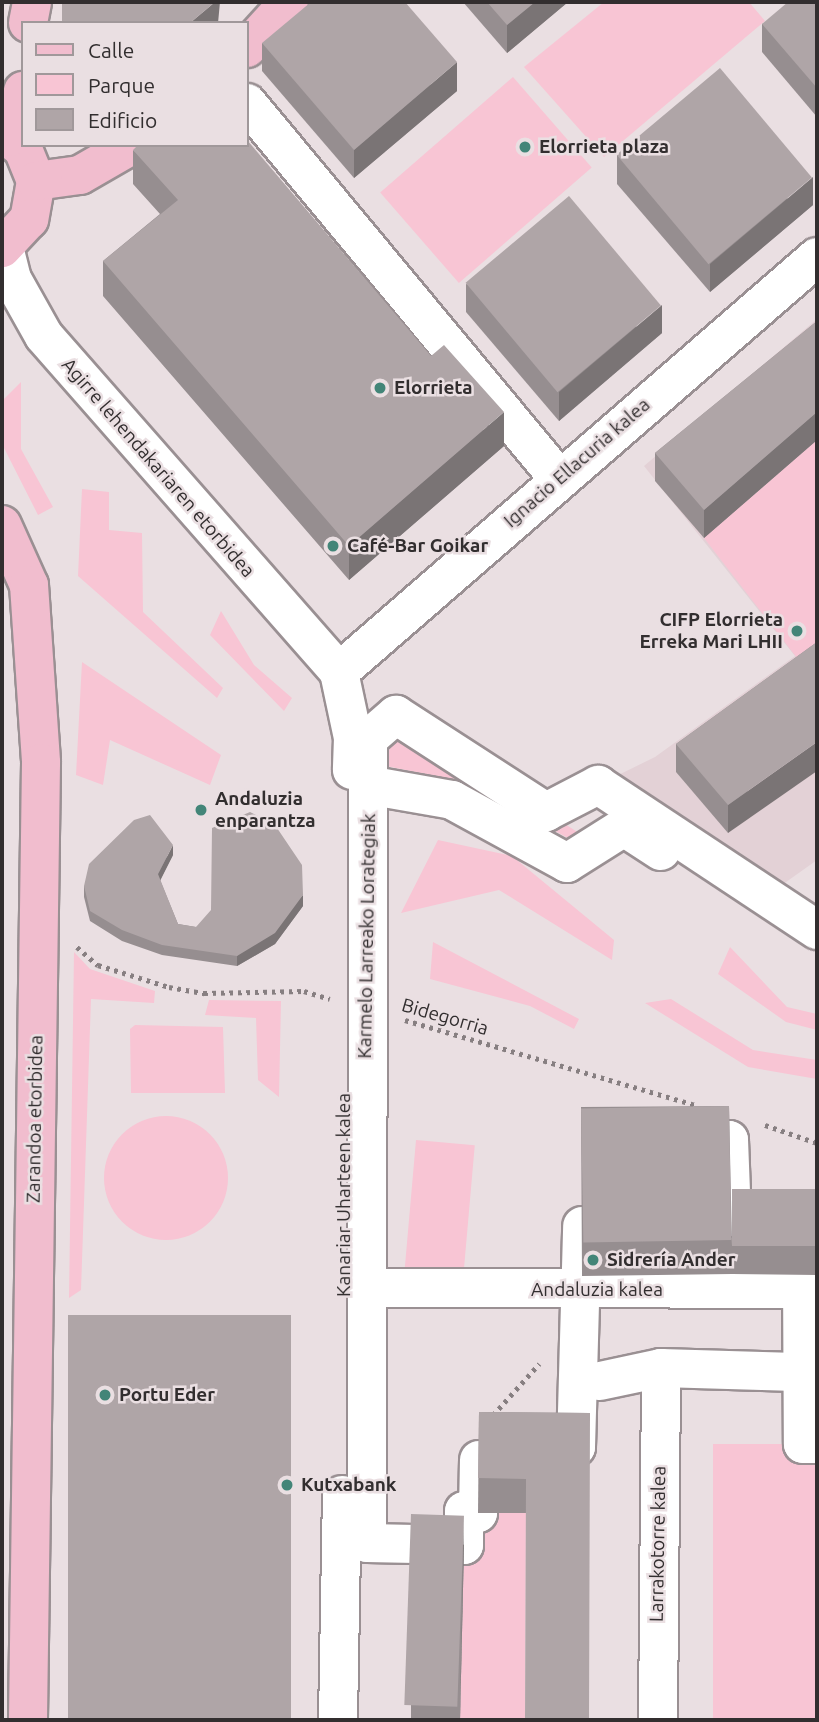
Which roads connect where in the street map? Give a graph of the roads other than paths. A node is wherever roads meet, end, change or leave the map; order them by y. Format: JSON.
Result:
{"nodes":[{"id":1,"x":32,"y":2,"type":"edge"},
{"id":2,"x":289,"y":2,"type":"edge"},
{"id":3,"x":28,"y":21,"type":"edge"},
{"id":4,"x":248,"y":47,"type":"edge"},
{"id":5,"x":21,"y":96,"type":"edge"},
{"id":6,"x":248,"y":104,"type":"edge"},
{"id":7,"x":6,"y":134,"type":"edge"},
{"id":8,"x":129,"y":147,"type":"edge"},
{"id":9,"x":36,"y":181,"type":"junction"},
{"id":10,"x":3,"y":248,"type":"edge"},
{"id":11,"x":817,"y":257,"type":"edge"},
{"id":12,"x":558,"y":478,"type":"junction"},
{"id":13,"x":2,"y":525,"type":"edge"},
{"id":14,"x":339,"y":672,"type":"junction"},
{"id":15,"x":373,"y":786,"type":"dead end"},
{"id":16,"x":817,"y":930,"type":"edge"},
{"id":17,"x":817,"y":955,"type":"edge"},
{"id":18,"x":356,"y":1006,"type":"junction"},
{"id":19,"x":676,"y":1141,"type":"edge"},
{"id":20,"x":582,"y":1182,"type":"edge"},
{"id":21,"x":817,"y":1218,"type":"edge"},
{"id":22,"x":812,"y":1284,"type":"edge"},
{"id":23,"x":377,"y":1288,"type":"dead end"},
{"id":24,"x":582,"y":1290,"type":"junction"},
{"id":25,"x":661,"y":1368,"type":"junction"},
{"id":26,"x":796,"y":1372,"type":"dead end"},
{"id":27,"x":600,"y":1381,"type":"dead end"},
{"id":28,"x":817,"y":1444,"type":"edge"},
{"id":29,"x":28,"y":1720,"type":"edge"},
{"id":30,"x":338,"y":1720,"type":"edge"},
{"id":31,"x":658,"y":1720,"type":"edge"}],
"edges":[{"from":1,"to":3,"type":"main road"},
{"from":2,"to":4,"type":"main road"},
{"from":5,"to":7,"type":"main road"},
{"from":6,"to":12,"type":"street"},
{"from":7,"to":9,"type":"main road"},
{"from":8,"to":9,"type":"main road"},
{"from":9,"to":10,"type":"main road"},
{"from":10,"to":14,"type":"street","name":"Agirre lehendakariaren etorbidea"},
{"from":11,"to":12,"type":"street","name":"Ignacio Ellacuria kalea"},
{"from":12,"to":14,"type":"street","name":"Ignacio Ellacuria kalea"},
{"from":13,"to":29,"type":"main road","name":"Zarandoa etorbidea"},
{"from":14,"to":18,"type":"street","name":"Kanariar Uharteen kalea"},
{"from":15,"to":17,"type":"street"},
{"from":16,"to":18,"type":"street","name":"Karmelo Larreako Lorategiak"},
{"from":18,"to":24,"type":"street","name":"Karmelo Larreako Lorategiak"},
{"from":18,"to":30,"type":"street","name":"Kanariar Uharteen kalea"},
{"from":19,"to":21,"type":"street"},
{"from":20,"to":24,"type":"street","name":"Karmelo Larreako Lorategiak"},
{"from":22,"to":24,"type":"street","name":"Andaluzia kalea"},
{"from":22,"to":28,"type":"street"},
{"from":23,"to":24,"type":"street","name":"Andaluzia kalea"},
{"from":25,"to":26,"type":"street"},
{"from":25,"to":27,"type":"street"},
{"from":25,"to":31,"type":"street","name":"Larrakotorre kalea"}]}
